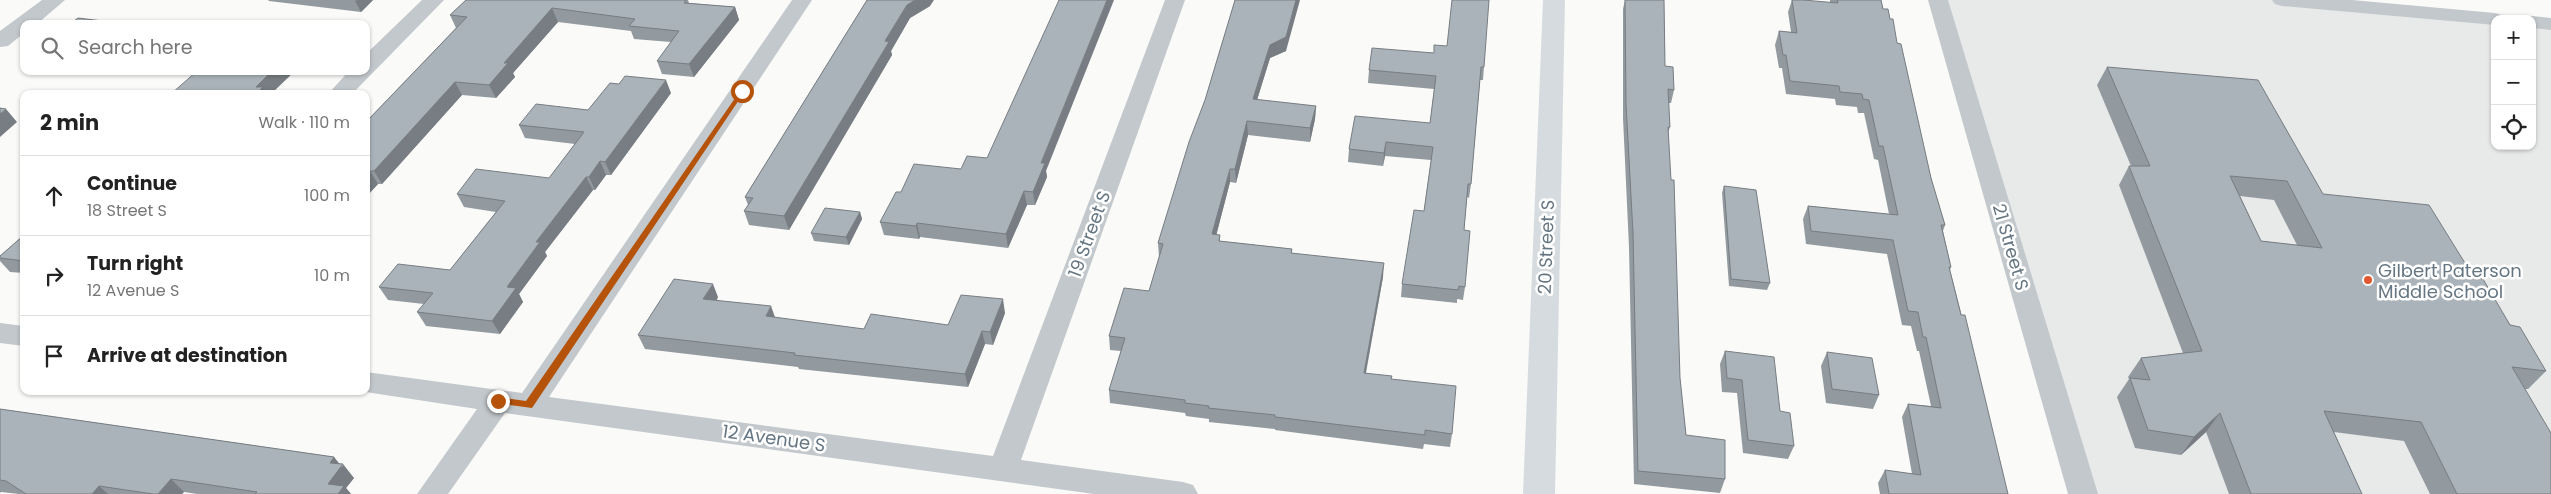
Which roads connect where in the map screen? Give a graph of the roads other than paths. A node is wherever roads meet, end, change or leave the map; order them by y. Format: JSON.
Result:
{"nodes":[{"id":1,"x":55,"y":0,"type":"edge"},
{"id":2,"x":434,"y":0,"type":"edge"},
{"id":3,"x":802,"y":0,"type":"edge"},
{"id":4,"x":1175,"y":0,"type":"edge"},
{"id":5,"x":1554,"y":0,"type":"edge"},
{"id":6,"x":1938,"y":0,"type":"edge"},
{"id":7,"x":2282,"y":0,"type":"edge"},
{"id":8,"x":2491,"y":19,"type":"edge"},
{"id":9,"x":28,"y":20,"type":"edge"},
{"id":10,"x":2536,"y":22,"type":"edge"},
{"id":11,"x":2551,"y":24,"type":"edge"},
{"id":12,"x":20,"y":26,"type":"edge"},
{"id":13,"x":0,"y":41,"type":"edge"},
{"id":14,"x":370,"y":63,"type":"edge"},
{"id":15,"x":358,"y":75,"type":"edge"},
{"id":16,"x":343,"y":90,"type":"edge"},
{"id":17,"x":0,"y":333,"type":"edge"},
{"id":18,"x":20,"y":336,"type":"edge"},
{"id":19,"x":370,"y":384,"type":"edge"},
{"id":20,"x":498,"y":401,"type":"junction"},
{"id":21,"x":529,"y":405,"type":"junction"},
{"id":22,"x":1003,"y":469,"type":"junction"},
{"id":23,"x":432,"y":494,"type":"edge"},
{"id":24,"x":1182,"y":494,"type":"edge"},
{"id":25,"x":1539,"y":494,"type":"edge"},
{"id":26,"x":2084,"y":494,"type":"edge"}],
"edges":[{"from":1,"to":9,"type":"street"},
{"from":2,"to":14,"type":"street"},
{"from":3,"to":21,"type":"street"},
{"from":4,"to":22,"type":"street","name":"19 Street S"},
{"from":5,"to":25,"type":"street","name":"20 Street S"},
{"from":6,"to":26,"type":"street","name":"21 Street S"},
{"from":7,"to":8,"type":"street"},
{"from":10,"to":11,"type":"street"},
{"from":12,"to":13,"type":"street"},
{"from":15,"to":16,"type":"street"},
{"from":17,"to":18,"type":"street"},
{"from":19,"to":20,"type":"street","name":"12 Avenue S"},
{"from":20,"to":21,"type":"street","name":"12 Avenue S"},
{"from":20,"to":23,"type":"street"},
{"from":21,"to":22,"type":"street","name":"12 Avenue S"},
{"from":22,"to":24,"type":"street","name":"12 Avenue S"}]}
